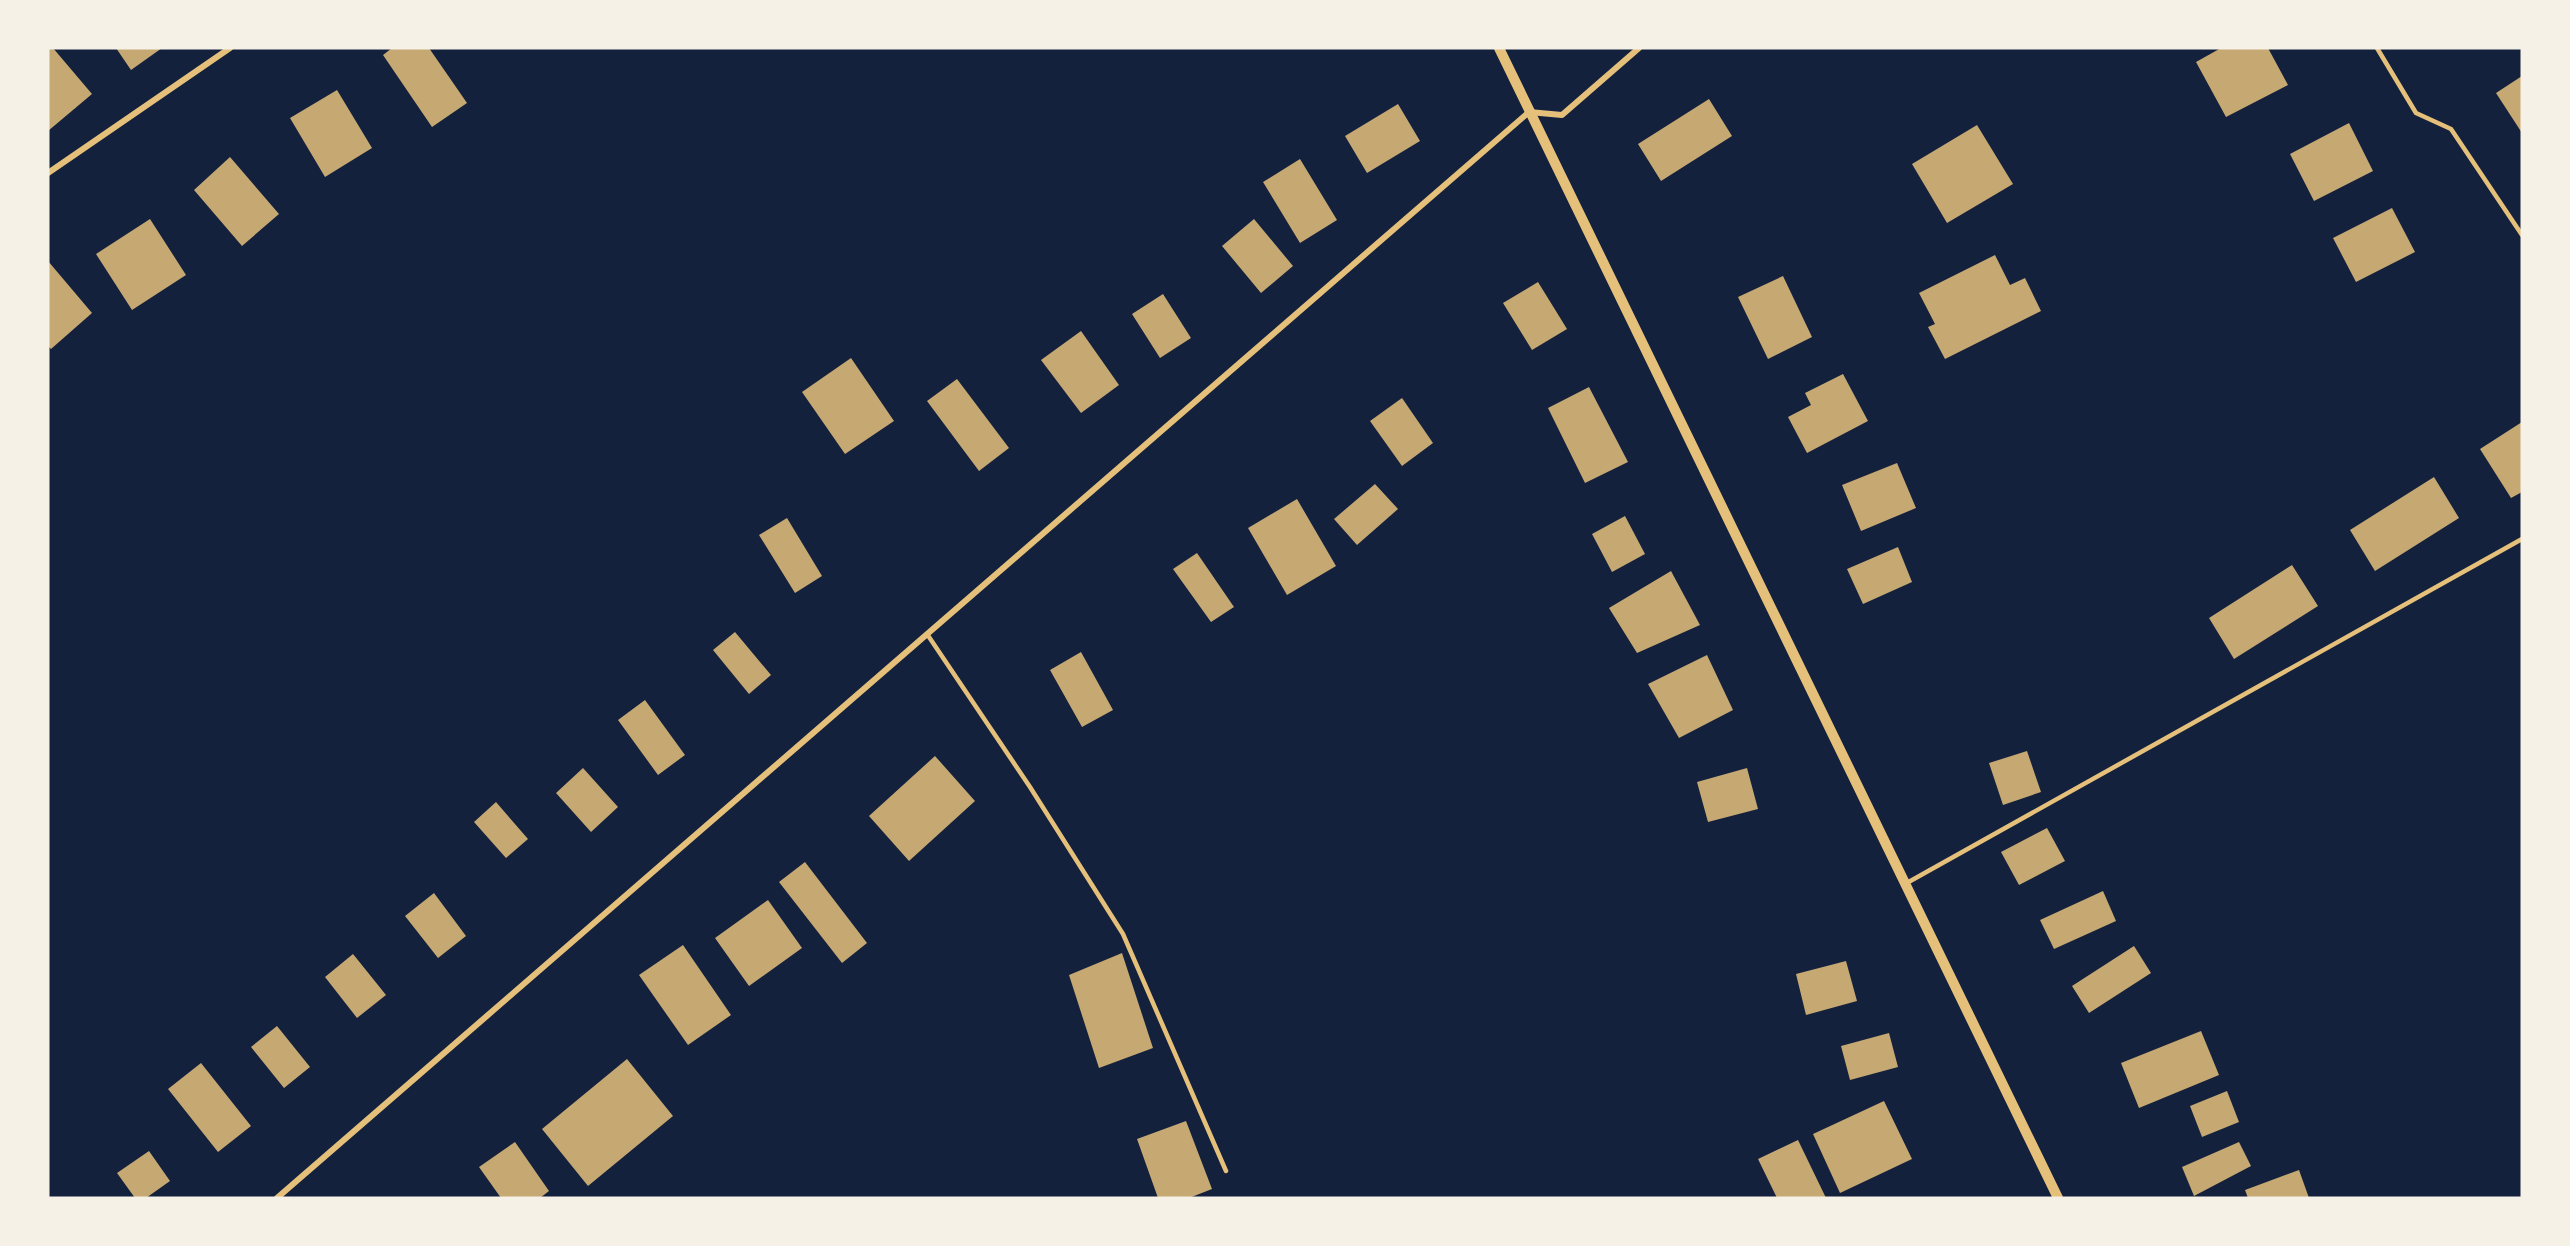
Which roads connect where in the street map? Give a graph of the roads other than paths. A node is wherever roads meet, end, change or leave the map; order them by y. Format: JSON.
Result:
{"nodes":[{"id":1,"x":230,"y":48,"type":"edge"},
{"id":2,"x":1499,"y":48,"type":"edge"},
{"id":3,"x":1639,"y":48,"type":"edge"},
{"id":4,"x":2377,"y":48,"type":"edge"},
{"id":5,"x":1529,"y":112,"type":"junction"},
{"id":6,"x":48,"y":173,"type":"edge"},
{"id":7,"x":2522,"y":235,"type":"edge"},
{"id":8,"x":2522,"y":539,"type":"edge"},
{"id":9,"x":927,"y":634,"type":"junction"},
{"id":10,"x":1905,"y":884,"type":"junction"},
{"id":11,"x":1226,"y":1171,"type":"dead end"},
{"id":12,"x":277,"y":1198,"type":"edge"},
{"id":13,"x":2058,"y":1198,"type":"edge"}],
"edges":[{"from":1,"to":6,"type":"street"},
{"from":2,"to":5,"type":"street"},
{"from":3,"to":5,"type":"street"},
{"from":4,"to":7,"type":"lane"},
{"from":5,"to":9,"type":"street"},
{"from":5,"to":10,"type":"street"},
{"from":8,"to":10,"type":"lane"},
{"from":9,"to":11,"type":"lane"},
{"from":9,"to":12,"type":"street"},
{"from":10,"to":13,"type":"street"}]}
